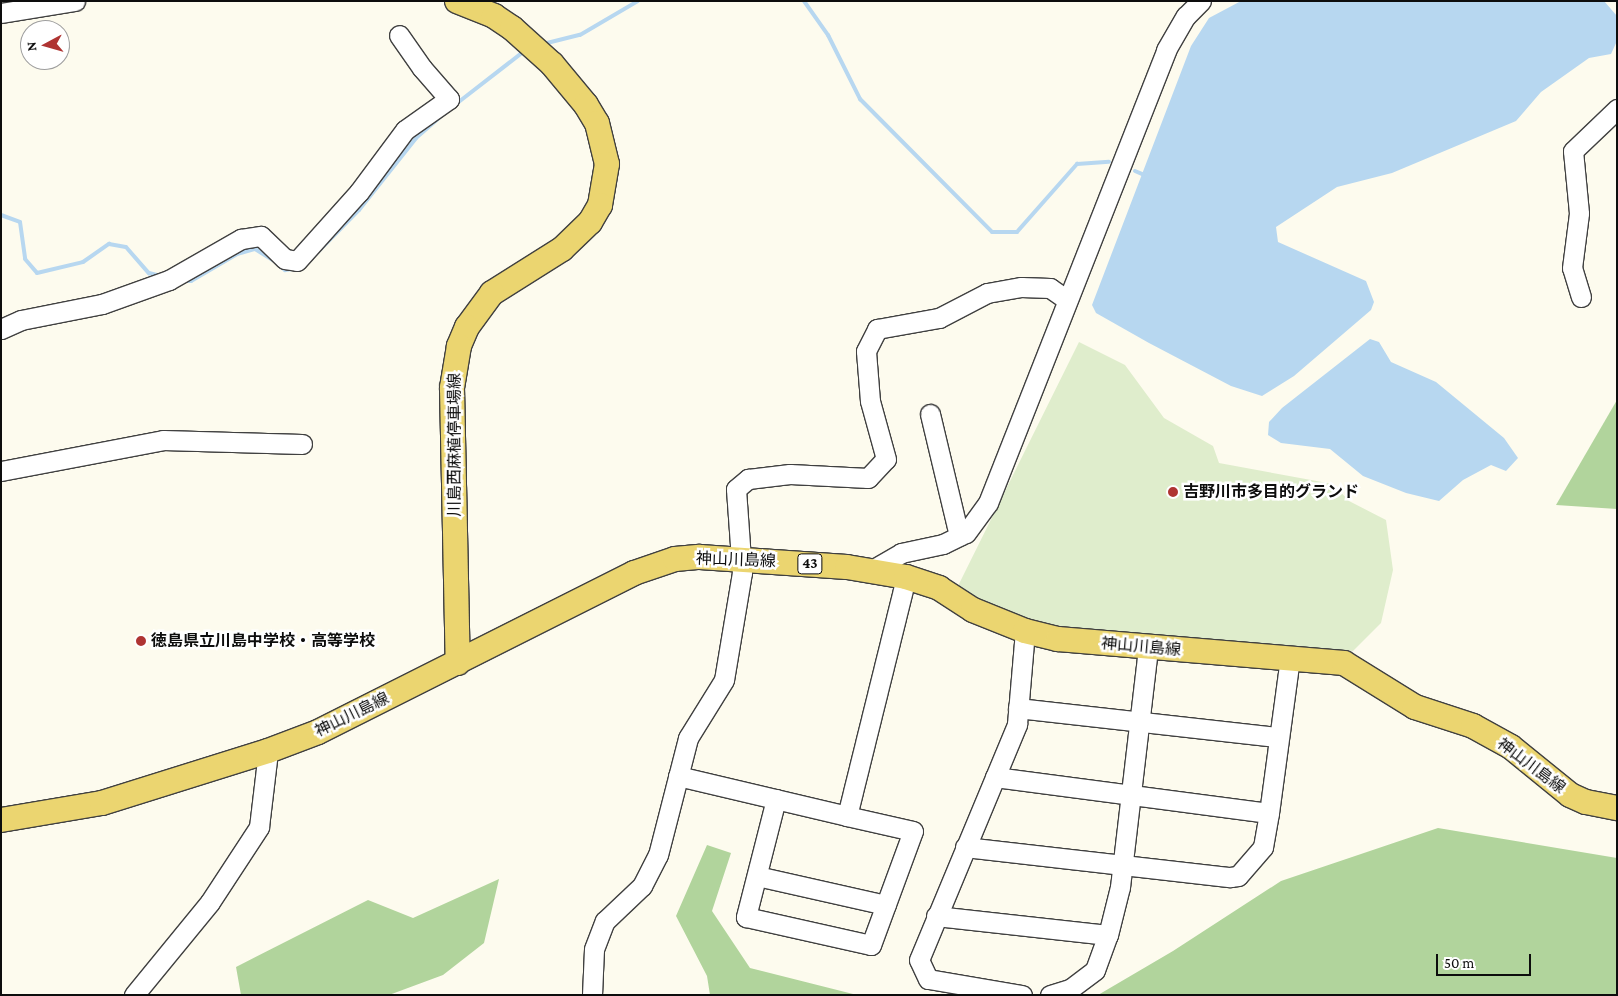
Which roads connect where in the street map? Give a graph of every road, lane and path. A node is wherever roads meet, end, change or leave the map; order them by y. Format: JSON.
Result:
{"nodes":[{"id":1,"x":75,"y":1,"type":"edge"},
{"id":2,"x":457,"y":1,"type":"edge"},
{"id":3,"x":1201,"y":1,"type":"edge"},
{"id":4,"x":1,"y":13,"type":"edge"},
{"id":5,"x":399,"y":35,"type":"dead end"},
{"id":6,"x":1617,"y":109,"type":"edge"},
{"id":7,"x":1581,"y":297,"type":"dead end"},
{"id":8,"x":1067,"y":300,"type":"junction"},
{"id":9,"x":1,"y":330,"type":"edge"},
{"id":10,"x":930,"y":414,"type":"dead end"},
{"id":11,"x":302,"y":444,"type":"dead end"},
{"id":12,"x":1,"y":471,"type":"edge"},
{"id":13,"x":959,"y":536,"type":"junction"},
{"id":14,"x":743,"y":558,"type":"junction"},
{"id":15,"x":872,"y":570,"type":"junction"},
{"id":16,"x":906,"y":577,"type":"junction"},
{"id":17,"x":1025,"y":631,"type":"junction"},
{"id":18,"x":1148,"y":648,"type":"junction"},
{"id":19,"x":1290,"y":657,"type":"junction"},
{"id":20,"x":458,"y":663,"type":"junction"},
{"id":21,"x":1018,"y":708,"type":"junction"},
{"id":22,"x":1140,"y":721,"type":"junction"},
{"id":23,"x":1278,"y":737,"type":"junction"},
{"id":24,"x":268,"y":751,"type":"junction"},
{"id":25,"x":678,"y":776,"type":"junction"},
{"id":26,"x":995,"y":777,"type":"junction"},
{"id":27,"x":1129,"y":796,"type":"junction"},
{"id":28,"x":776,"y":799,"type":"junction"},
{"id":29,"x":1617,"y":808,"type":"edge"},
{"id":30,"x":1269,"y":813,"type":"junction"},
{"id":31,"x":847,"y":816,"type":"junction"},
{"id":32,"x":1,"y":820,"type":"edge"},
{"id":33,"x":965,"y":847,"type":"junction"},
{"id":34,"x":1122,"y":865,"type":"junction"},
{"id":35,"x":757,"y":876,"type":"junction"},
{"id":36,"x":886,"y":906,"type":"junction"},
{"id":37,"x":936,"y":916,"type":"junction"},
{"id":38,"x":1108,"y":935,"type":"junction"},
{"id":39,"x":134,"y":995,"type":"edge"},
{"id":40,"x":592,"y":995,"type":"edge"},
{"id":41,"x":1022,"y":995,"type":"edge"},
{"id":42,"x":1050,"y":995,"type":"edge"}],
"edges":[{"from":1,"to":4,"type":"street"},
{"from":2,"to":20,"type":"main road","name":"川島西麻植停車場線"},
{"from":3,"to":8,"type":"street"},
{"from":5,"to":9,"type":"street"},
{"from":6,"to":7,"type":"street"},
{"from":8,"to":13,"type":"street"},
{"from":8,"to":14,"type":"street"},
{"from":10,"to":13,"type":"street"},
{"from":11,"to":12,"type":"street"},
{"from":13,"to":15,"type":"street"},
{"from":14,"to":15,"type":"main road","name":"神山川島線","number":"43"},
{"from":14,"to":20,"type":"main road","name":"神山川島線","number":"43"},
{"from":14,"to":25,"type":"street"},
{"from":15,"to":16,"type":"main road","name":"神山川島線","number":"43"},
{"from":16,"to":17,"type":"main road","name":"神山川島線","number":"43"},
{"from":16,"to":31,"type":"street"},
{"from":17,"to":18,"type":"main road","name":"神山川島線","number":"43"},
{"from":17,"to":21,"type":"street"},
{"from":18,"to":19,"type":"main road","name":"神山川島線","number":"43"},
{"from":18,"to":22,"type":"street"},
{"from":19,"to":23,"type":"street"},
{"from":19,"to":29,"type":"main road","name":"神山川島線","number":"43"},
{"from":20,"to":24,"type":"main road","name":"神山川島線","number":"43"},
{"from":21,"to":22,"type":"street"},
{"from":21,"to":26,"type":"street"},
{"from":22,"to":23,"type":"street"},
{"from":22,"to":27,"type":"street"},
{"from":23,"to":30,"type":"street"},
{"from":24,"to":32,"type":"main road","name":"神山川島線","number":"43"},
{"from":24,"to":39,"type":"street"},
{"from":25,"to":28,"type":"street"},
{"from":25,"to":40,"type":"street"},
{"from":26,"to":27,"type":"street"},
{"from":26,"to":33,"type":"street"},
{"from":27,"to":30,"type":"street"},
{"from":27,"to":34,"type":"street"},
{"from":28,"to":31,"type":"street"},
{"from":28,"to":35,"type":"street"},
{"from":30,"to":34,"type":"street"},
{"from":31,"to":36,"type":"street"},
{"from":33,"to":34,"type":"street"},
{"from":33,"to":37,"type":"street"},
{"from":34,"to":38,"type":"street"},
{"from":35,"to":36,"type":"street"},
{"from":35,"to":36,"type":"street"},
{"from":37,"to":38,"type":"street"},
{"from":37,"to":41,"type":"street"},
{"from":38,"to":42,"type":"street"}]}
